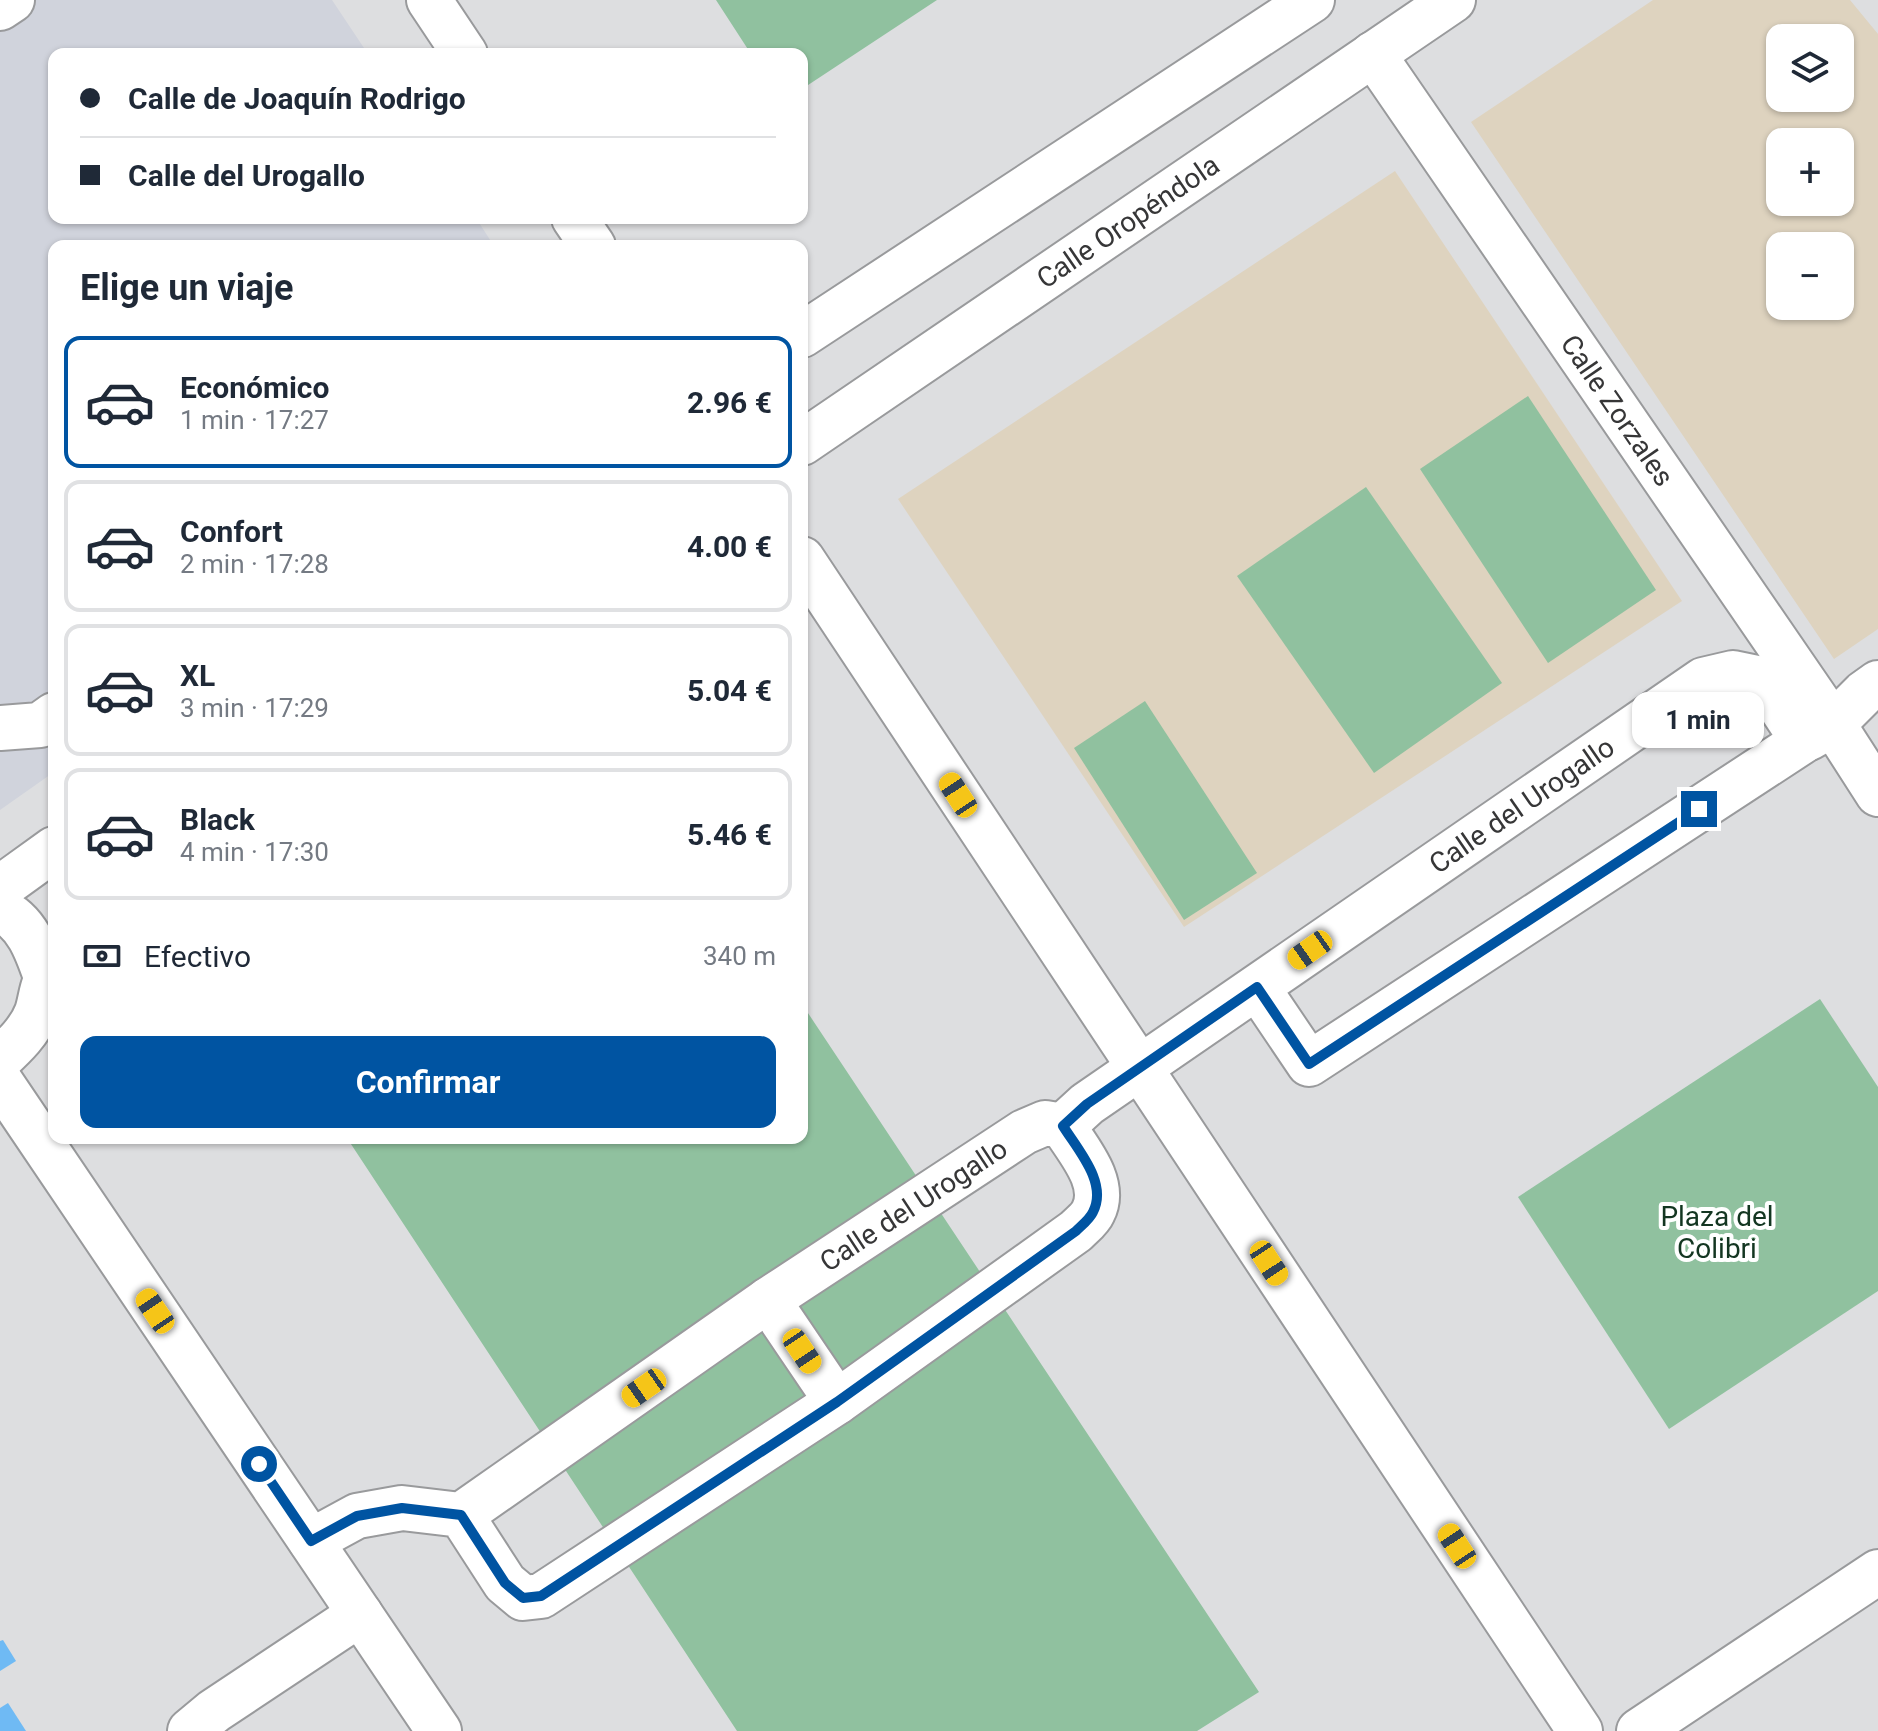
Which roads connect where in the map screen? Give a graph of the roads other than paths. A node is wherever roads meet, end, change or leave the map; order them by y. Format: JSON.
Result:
{"nodes":[{"id":1,"x":12,"y":0,"type":"edge"},
{"id":2,"x":429,"y":0,"type":"edge"},
{"id":3,"x":1312,"y":0,"type":"edge"},
{"id":4,"x":1453,"y":0,"type":"edge"},
{"id":5,"x":0,"y":8,"type":"edge"},
{"id":6,"x":461,"y":48,"type":"edge"},
{"id":7,"x":1373,"y":54,"type":"junction"},
{"id":8,"x":808,"y":331,"type":"edge"},
{"id":9,"x":808,"y":439,"type":"edge"},
{"id":10,"x":808,"y":568,"type":"edge"},
{"id":11,"x":1878,"y":683,"type":"edge"},
{"id":12,"x":48,"y":719,"type":"edge"},
{"id":13,"x":0,"y":728,"type":"edge"},
{"id":14,"x":1818,"y":732,"type":"junction"},
{"id":15,"x":1872,"y":771,"type":"edge"},
{"id":16,"x":48,"y":853,"type":"edge"},
{"id":17,"x":0,"y":888,"type":"edge"},
{"id":18,"x":0,"y":910,"type":"edge"},
{"id":19,"x":48,"y":970,"type":"edge"},
{"id":20,"x":48,"y":980,"type":"edge"},
{"id":21,"x":1257,"y":987,"type":"junction"},
{"id":22,"x":0,"y":1059,"type":"edge"},
{"id":23,"x":1139,"y":1069,"type":"junction"},
{"id":24,"x":0,"y":1081,"type":"edge"},
{"id":25,"x":1063,"y":1126,"type":"junction"},
{"id":26,"x":768,"y":1300,"type":"junction"},
{"id":27,"x":837,"y":1402,"type":"junction"},
{"id":28,"x":461,"y":1515,"type":"junction"},
{"id":29,"x":311,"y":1541,"type":"junction"},
{"id":30,"x":1878,"y":1572,"type":"edge"},
{"id":31,"x":360,"y":1614,"type":"junction"},
{"id":32,"x":190,"y":1731,"type":"edge"},
{"id":33,"x":439,"y":1731,"type":"edge"},
{"id":34,"x":1580,"y":1731,"type":"edge"},
{"id":35,"x":1639,"y":1731,"type":"edge"}],
"edges":[{"from":1,"to":5,"type":"street"},
{"from":2,"to":6,"type":"street"},
{"from":3,"to":8,"type":"street"},
{"from":4,"to":7,"type":"street","name":"Calle Oropéndola"},
{"from":7,"to":9,"type":"street","name":"Calle Oropéndola"},
{"from":7,"to":14,"type":"street","name":"Calle Zorzales"},
{"from":10,"to":23,"type":"street"},
{"from":11,"to":14,"type":"street"},
{"from":12,"to":13,"type":"street"},
{"from":14,"to":15,"type":"street","name":"Calle Zorzales"},
{"from":14,"to":21,"type":"street","name":"Calle del Urogallo"},
{"from":14,"to":21,"type":"street"},
{"from":16,"to":17,"type":"street"},
{"from":18,"to":19,"type":"street"},
{"from":20,"to":22,"type":"street"},
{"from":21,"to":23,"type":"street","name":"Calle del Urogallo"},
{"from":23,"to":25,"type":"street","name":"Calle del Urogallo"},
{"from":23,"to":34,"type":"street"},
{"from":24,"to":29,"type":"street"},
{"from":25,"to":26,"type":"street","name":"Calle del Urogallo"},
{"from":25,"to":27,"type":"street"},
{"from":26,"to":27,"type":"street"},
{"from":26,"to":28,"type":"street","name":"Calle del Urogallo"},
{"from":27,"to":28,"type":"street"},
{"from":28,"to":29,"type":"street"},
{"from":29,"to":31,"type":"street"},
{"from":30,"to":35,"type":"street"},
{"from":31,"to":32,"type":"street"},
{"from":31,"to":33,"type":"street"}]}
